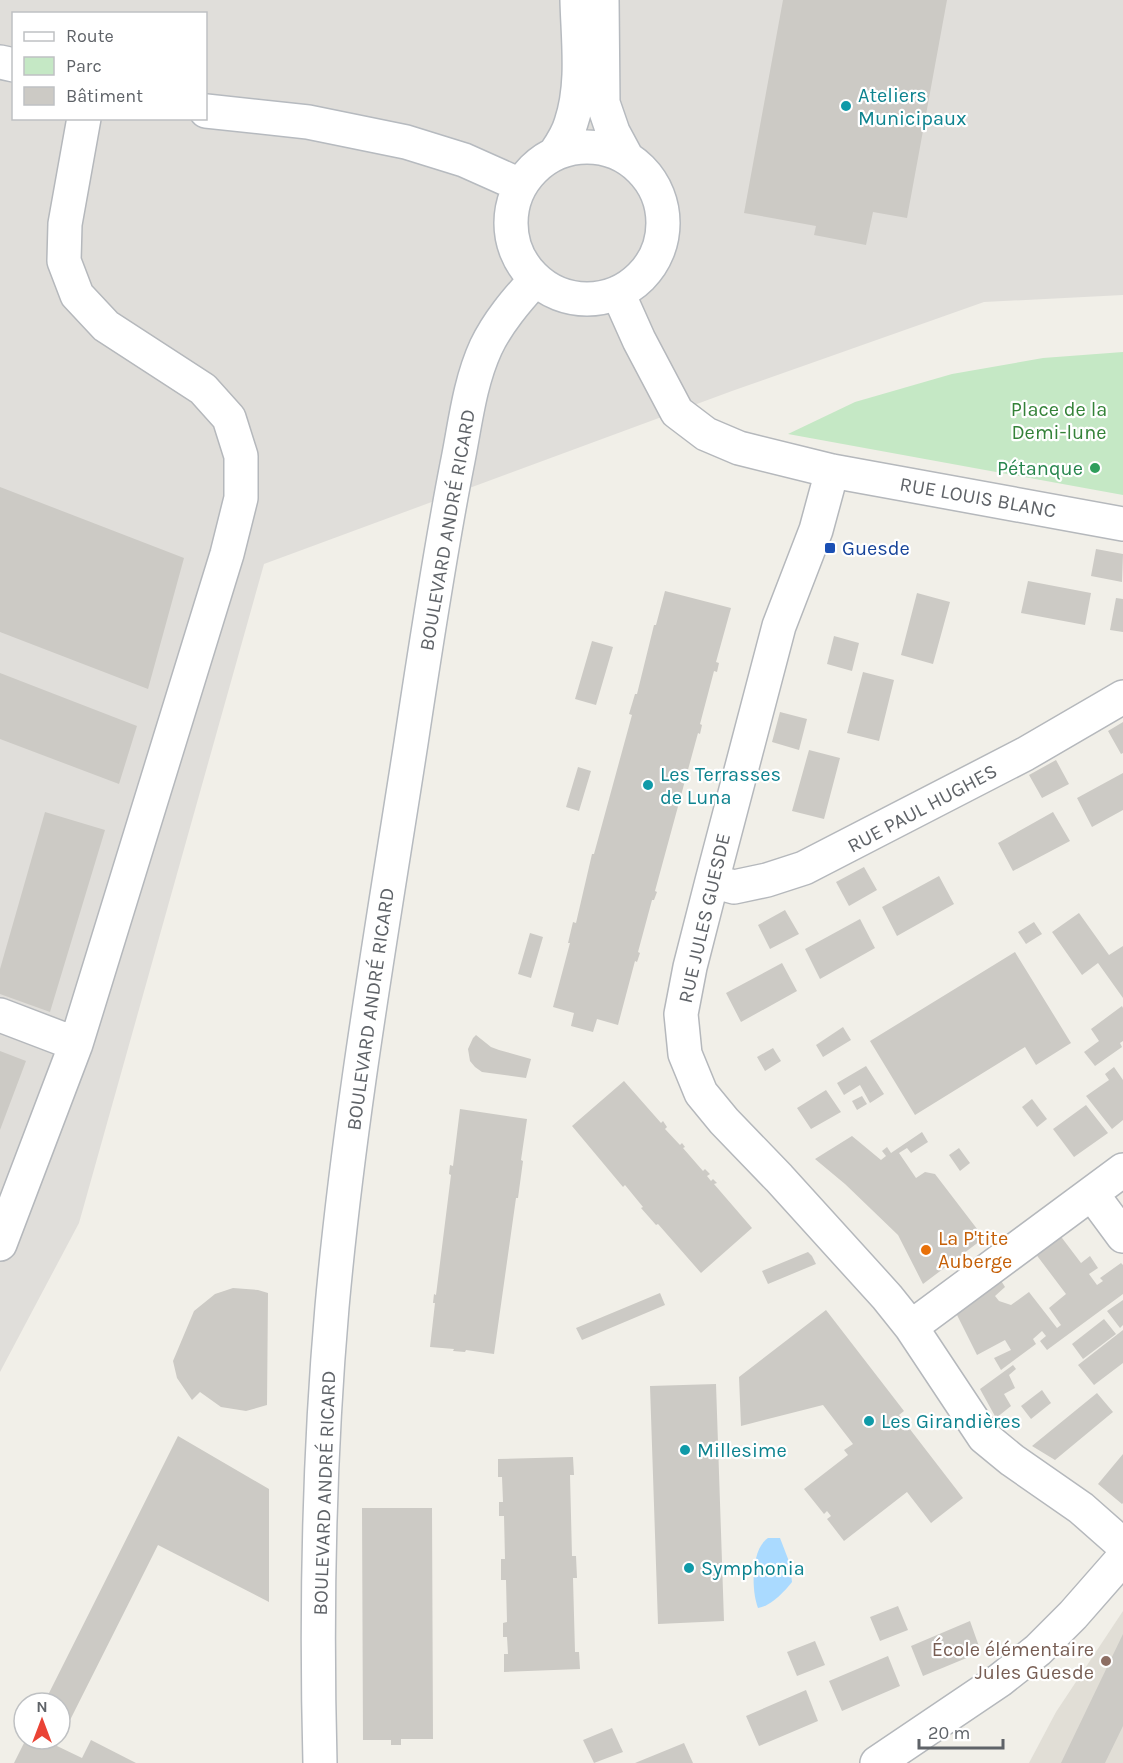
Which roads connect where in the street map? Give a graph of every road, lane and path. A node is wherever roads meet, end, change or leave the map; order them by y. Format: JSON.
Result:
{"nodes":[{"id":1,"x":577,"y":0,"type":"edge"},
{"id":2,"x":602,"y":0,"type":"edge"},
{"id":3,"x":207,"y":89,"type":"edge"},
{"id":4,"x":207,"y":111,"type":"edge"},
{"id":5,"x":84,"y":120,"type":"edge"},
{"id":6,"x":308,"y":122,"type":"junction"},
{"id":7,"x":556,"y":152,"type":"junction"},
{"id":8,"x":627,"y":158,"type":"junction"},
{"id":9,"x":520,"y":185,"type":"junction"},
{"id":10,"x":535,"y":280,"type":"junction"},
{"id":11,"x":618,"y":293,"type":"junction"},
{"id":12,"x":832,"y":471,"type":"junction"},
{"id":13,"x":1123,"y":524,"type":"edge"},
{"id":14,"x":1123,"y":697,"type":"edge"},
{"id":15,"x":712,"y":881,"type":"junction"},
{"id":16,"x":0,"y":1015,"type":"edge"},
{"id":17,"x":76,"y":1044,"type":"junction"},
{"id":18,"x":1123,"y":1170,"type":"edge"},
{"id":19,"x":1092,"y":1194,"type":"junction"},
{"id":20,"x":1123,"y":1236,"type":"edge"},
{"id":21,"x":0,"y":1244,"type":"edge"},
{"id":22,"x":911,"y":1327,"type":"junction"},
{"id":23,"x":1123,"y":1545,"type":"edge"},
{"id":24,"x":1123,"y":1558,"type":"edge"},
{"id":25,"x":320,"y":1763,"type":"edge"},
{"id":26,"x":877,"y":1763,"type":"edge"}],
"edges":[{"from":1,"to":7,"type":"street"},
{"from":2,"to":8,"type":"street"},
{"from":3,"to":6,"type":"street"},
{"from":4,"to":6,"type":"street"},
{"from":5,"to":17,"type":"street"},
{"from":6,"to":9,"type":"street"},
{"from":7,"to":8,"type":"street"},
{"from":7,"to":9,"type":"street"},
{"from":8,"to":11,"type":"street"},
{"from":9,"to":10,"type":"street"},
{"from":10,"to":11,"type":"street"},
{"from":10,"to":25,"type":"street","name":"BOULEVARD ANDRÉ RICARD"},
{"from":11,"to":12,"type":"street"},
{"from":12,"to":13,"type":"street","name":"RUE LOUIS BLANC"},
{"from":12,"to":15,"type":"street","name":"RUE JULES GUESDE"},
{"from":14,"to":15,"type":"street","name":"RUE PAUL HUGHES"},
{"from":15,"to":22,"type":"street","name":"RUE JULES GUESDE"},
{"from":16,"to":17,"type":"street"},
{"from":17,"to":21,"type":"street"},
{"from":18,"to":19,"type":"street"},
{"from":19,"to":20,"type":"street"},
{"from":19,"to":22,"type":"street"},
{"from":22,"to":23,"type":"street","name":"RUE JULES GUESDE"},
{"from":24,"to":26,"type":"street"}]}
